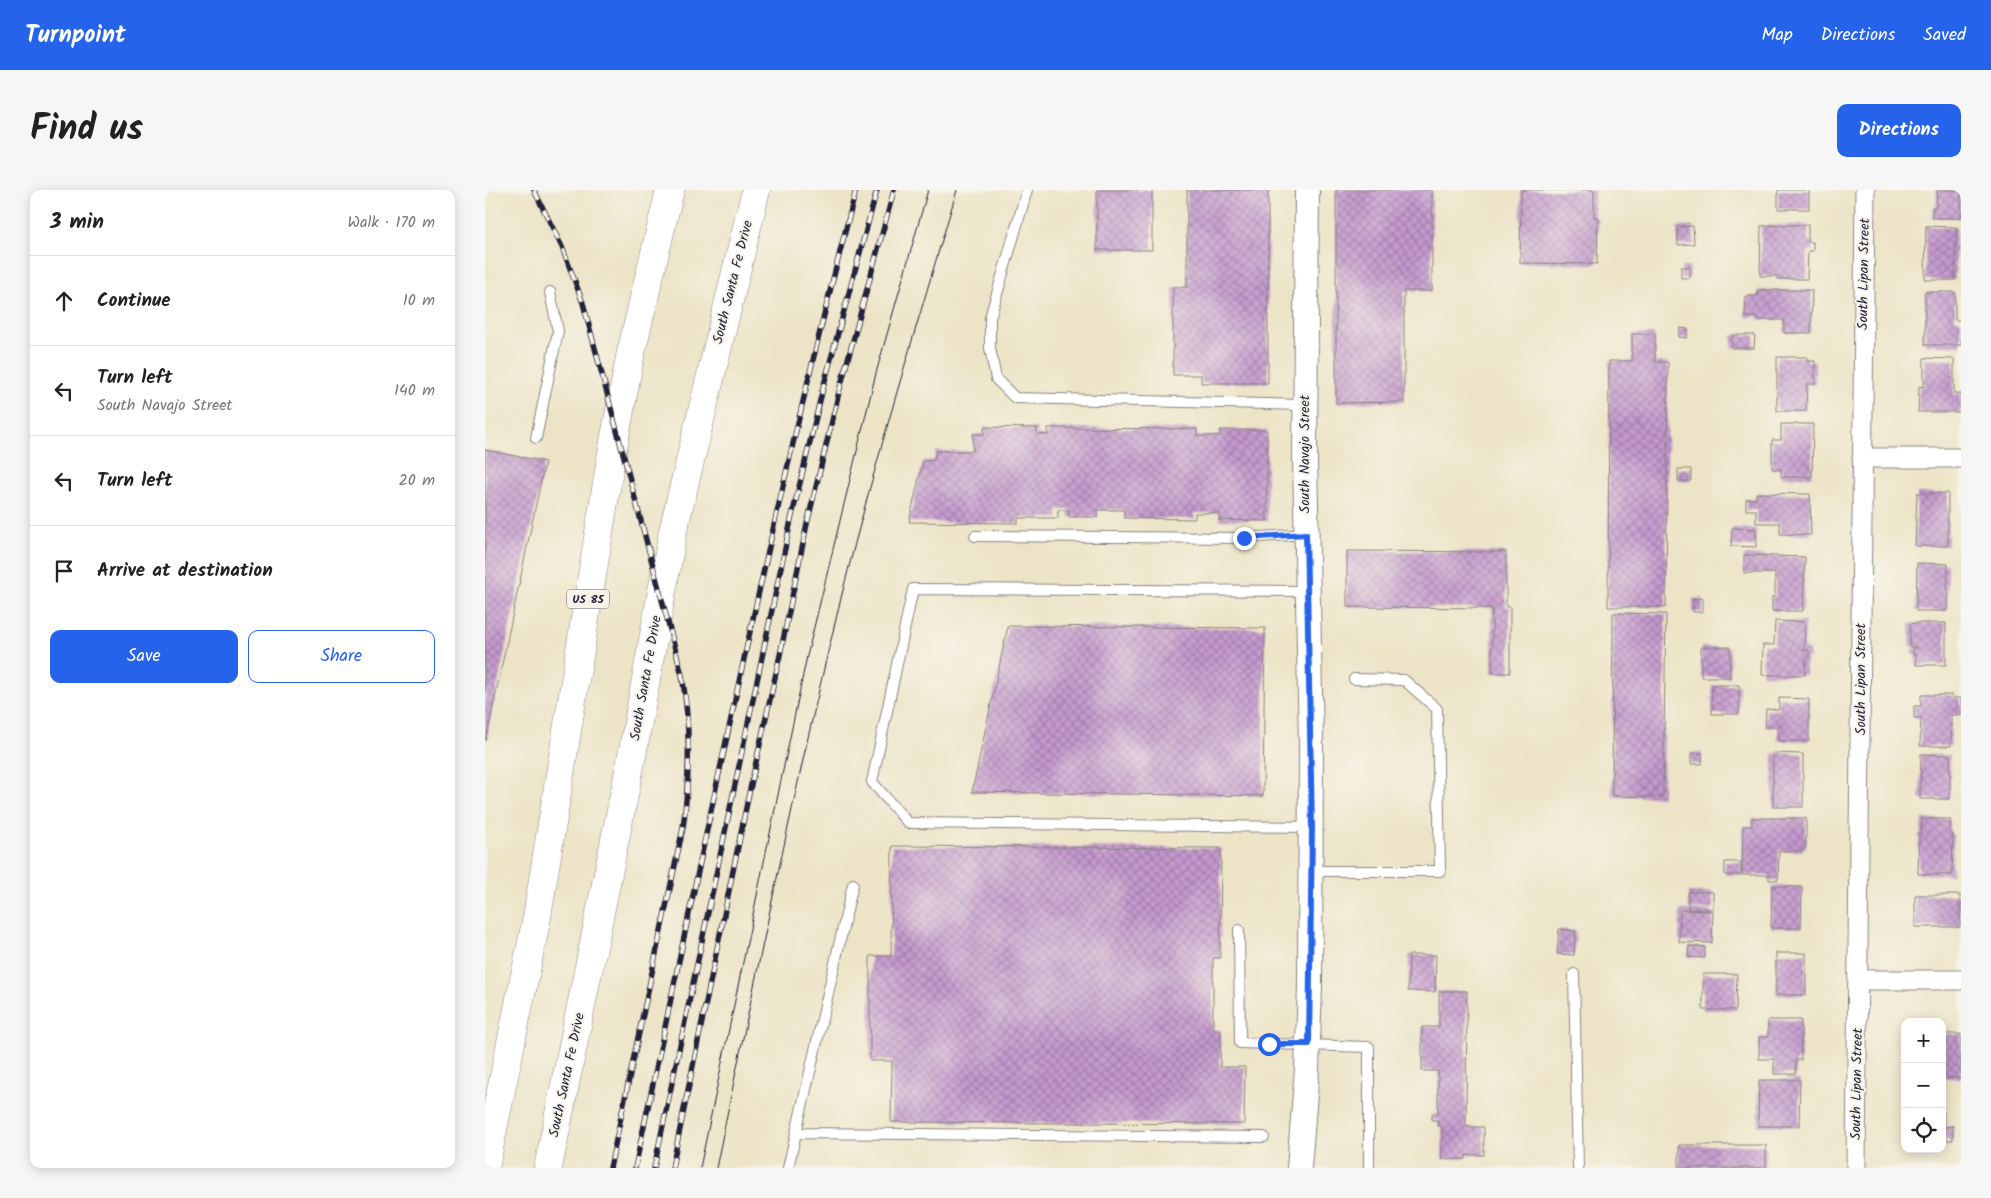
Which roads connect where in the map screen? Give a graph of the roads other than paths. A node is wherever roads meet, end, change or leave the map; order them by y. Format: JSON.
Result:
{"nodes":[{"id":1,"x":660,"y":190,"type":"edge"},
{"id":2,"x":669,"y":190,"type":"edge"},
{"id":3,"x":756,"y":190,"type":"edge"},
{"id":4,"x":1027,"y":190,"type":"edge"},
{"id":5,"x":1307,"y":190,"type":"edge"},
{"id":6,"x":1865,"y":190,"type":"edge"},
{"id":7,"x":550,"y":292,"type":"dead end"},
{"id":8,"x":645,"y":294,"type":"junction"},
{"id":9,"x":1305,"y":405,"type":"junction"},
{"id":10,"x":536,"y":438,"type":"dead end"},
{"id":11,"x":1862,"y":458,"type":"junction"},
{"id":12,"x":1961,"y":458,"type":"edge"},
{"id":13,"x":1306,"y":534,"type":"junction"},
{"id":14,"x":975,"y":536,"type":"dead end"},
{"id":15,"x":1307,"y":591,"type":"junction"},
{"id":16,"x":1354,"y":679,"type":"dead end"},
{"id":17,"x":1312,"y":827,"type":"junction"},
{"id":18,"x":1311,"y":871,"type":"junction"},
{"id":19,"x":853,"y":884,"type":"dead end"},
{"id":20,"x":1239,"y":930,"type":"dead end"},
{"id":21,"x":1574,"y":974,"type":"dead end"},
{"id":22,"x":1859,"y":980,"type":"junction"},
{"id":23,"x":1961,"y":980,"type":"edge"},
{"id":24,"x":1309,"y":1044,"type":"junction"},
{"id":25,"x":795,"y":1133,"type":"junction"},
{"id":26,"x":1264,"y":1137,"type":"dead end"},
{"id":27,"x":485,"y":1168,"type":"edge"},
{"id":28,"x":547,"y":1168,"type":"edge"},
{"id":29,"x":787,"y":1168,"type":"edge"},
{"id":30,"x":1299,"y":1168,"type":"edge"},
{"id":31,"x":1369,"y":1168,"type":"edge"},
{"id":32,"x":1578,"y":1168,"type":"edge"},
{"id":33,"x":1856,"y":1168,"type":"edge"}],
"edges":[{"from":1,"to":8,"type":"highway"},
{"from":2,"to":8,"type":"highway","number":"US 85"},
{"from":3,"to":28,"type":"highway","name":"South Santa Fe Drive"},
{"from":4,"to":9,"type":"lane"},
{"from":5,"to":9,"type":"street","name":"South Navajo Street"},
{"from":6,"to":11,"type":"street","name":"South Lipan Street"},
{"from":7,"to":10,"type":"lane"},
{"from":8,"to":27,"type":"highway","number":"US 85"},
{"from":9,"to":13,"type":"street","name":"South Navajo Street"},
{"from":11,"to":12,"type":"street"},
{"from":11,"to":22,"type":"street","name":"South Lipan Street"},
{"from":13,"to":14,"type":"lane"},
{"from":13,"to":15,"type":"street","name":"South Navajo Street"},
{"from":15,"to":17,"type":"street","name":"South Navajo Street"},
{"from":15,"to":17,"type":"lane"},
{"from":16,"to":18,"type":"lane"},
{"from":17,"to":18,"type":"street","name":"South Navajo Street"},
{"from":18,"to":24,"type":"street","name":"South Navajo Street"},
{"from":19,"to":25,"type":"lane"},
{"from":20,"to":24,"type":"lane"},
{"from":21,"to":32,"type":"lane"},
{"from":22,"to":23,"type":"street"},
{"from":22,"to":33,"type":"street","name":"South Lipan Street"},
{"from":24,"to":30,"type":"street","name":"South Navajo Street"},
{"from":24,"to":31,"type":"lane"},
{"from":25,"to":26,"type":"lane"},
{"from":25,"to":29,"type":"lane"}]}
